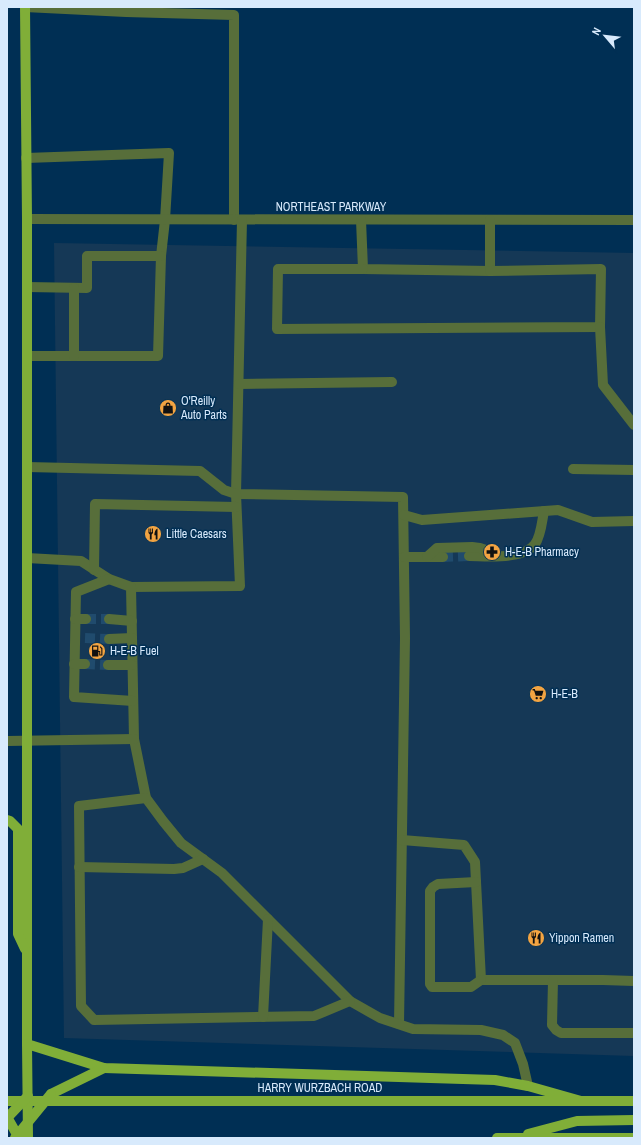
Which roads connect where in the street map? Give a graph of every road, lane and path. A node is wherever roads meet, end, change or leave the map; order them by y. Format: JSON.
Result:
{"nodes":[{"id":1,"x":24,"y":7,"type":"edge"},
{"id":2,"x":26,"y":158,"type":"junction"},
{"id":3,"x":27,"y":219,"type":"junction"},
{"id":4,"x":165,"y":220,"type":"junction"},
{"id":5,"x":238,"y":220,"type":"junction"},
{"id":6,"x":361,"y":220,"type":"junction"},
{"id":7,"x":490,"y":220,"type":"junction"},
{"id":8,"x":634,"y":220,"type":"edge"},
{"id":9,"x":161,"y":256,"type":"junction"},
{"id":10,"x":362,"y":269,"type":"junction"},
{"id":11,"x":490,"y":271,"type":"junction"},
{"id":12,"x":27,"y":287,"type":"junction"},
{"id":13,"x":74,"y":288,"type":"junction"},
{"id":14,"x":600,"y":328,"type":"junction"},
{"id":15,"x":27,"y":356,"type":"junction"},
{"id":16,"x":74,"y":356,"type":"junction"},
{"id":17,"x":392,"y":382,"type":"dead end"},
{"id":18,"x":239,"y":384,"type":"junction"},
{"id":19,"x":634,"y":425,"type":"edge"},
{"id":20,"x":27,"y":466,"type":"junction"},
{"id":21,"x":572,"y":469,"type":"dead end"},
{"id":22,"x":634,"y":470,"type":"edge"},
{"id":23,"x":236,"y":494,"type":"junction"},
{"id":24,"x":236,"y":507,"type":"junction"},
{"id":25,"x":544,"y":511,"type":"junction"},
{"id":26,"x":404,"y":515,"type":"junction"},
{"id":27,"x":634,"y":521,"type":"edge"},
{"id":28,"x":469,"y":556,"type":"tunnel mouth"},
{"id":29,"x":493,"y":556,"type":"junction"},
{"id":30,"x":404,"y":557,"type":"junction"},
{"id":31,"x":427,"y":557,"type":"junction"},
{"id":32,"x":443,"y":557,"type":"tunnel mouth"},
{"id":33,"x":27,"y":558,"type":"junction"},
{"id":34,"x":94,"y":570,"type":"junction"},
{"id":35,"x":109,"y":579,"type":"junction"},
{"id":36,"x":131,"y":587,"type":"junction"},
{"id":37,"x":109,"y":619,"type":"tunnel mouth"},
{"id":38,"x":132,"y":621,"type":"junction"},
{"id":39,"x":109,"y":638,"type":"tunnel mouth"},
{"id":40,"x":132,"y":638,"type":"junction"},
{"id":41,"x":74,"y":664,"type":"junction"},
{"id":42,"x":85,"y":664,"type":"tunnel mouth"},
{"id":43,"x":132,"y":664,"type":"junction"},
{"id":44,"x":108,"y":665,"type":"tunnel mouth"},
{"id":45,"x":133,"y":701,"type":"junction"},
{"id":46,"x":134,"y":739,"type":"junction"},
{"id":47,"x":7,"y":742,"type":"edge"},
{"id":48,"x":27,"y":742,"type":"junction"},
{"id":49,"x":146,"y":798,"type":"junction"},
{"id":50,"x":7,"y":820,"type":"edge"},
{"id":51,"x":402,"y":840,"type":"junction"},
{"id":52,"x":203,"y":859,"type":"junction"},
{"id":53,"x":79,"y":867,"type":"junction"},
{"id":54,"x":476,"y":882,"type":"junction"},
{"id":55,"x":268,"y":918,"type":"junction"},
{"id":56,"x":27,"y":952,"type":"junction"},
{"id":57,"x":481,"y":980,"type":"junction"},
{"id":58,"x":553,"y":980,"type":"junction"},
{"id":59,"x":634,"y":982,"type":"edge"},
{"id":60,"x":350,"y":1001,"type":"junction"},
{"id":61,"x":263,"y":1017,"type":"junction"},
{"id":62,"x":399,"y":1024,"type":"junction"},
{"id":63,"x":634,"y":1033,"type":"edge"},
{"id":64,"x":27,"y":1044,"type":"junction"},
{"id":65,"x":104,"y":1068,"type":"junction"},
{"id":66,"x":528,"y":1086,"type":"junction"},
{"id":67,"x":28,"y":1096,"type":"junction"},
{"id":68,"x":581,"y":1101,"type":"junction"},
{"id":69,"x":634,"y":1101,"type":"edge"},
{"id":70,"x":7,"y":1102,"type":"edge"},
{"id":71,"x":7,"y":1118,"type":"edge"},
{"id":72,"x":634,"y":1120,"type":"edge"},
{"id":73,"x":28,"y":1121,"type":"junction"},
{"id":74,"x":13,"y":1137,"type":"edge"},
{"id":75,"x":28,"y":1138,"type":"edge"},
{"id":76,"x":497,"y":1138,"type":"edge"},
{"id":77,"x":514,"y":1138,"type":"edge"},
{"id":78,"x":634,"y":1138,"type":"edge"}],
"edges":[{"from":1,"to":2,"type":"main road"},
{"from":1,"to":5,"type":"street"},
{"from":2,"to":3,"type":"main road"},
{"from":2,"to":4,"type":"street"},
{"from":3,"to":4,"type":"street","name":"NORTHEAST PARKWAY"},
{"from":3,"to":12,"type":"main road"},
{"from":4,"to":5,"type":"street","name":"NORTHEAST PARKWAY"},
{"from":4,"to":9,"type":"street"},
{"from":5,"to":6,"type":"street","name":"NORTHEAST PARKWAY"},
{"from":5,"to":18,"type":"street"},
{"from":6,"to":7,"type":"street","name":"NORTHEAST PARKWAY"},
{"from":6,"to":10,"type":"street"},
{"from":7,"to":8,"type":"street","name":"NORTHEAST PARKWAY"},
{"from":7,"to":11,"type":"street"},
{"from":9,"to":13,"type":"street"},
{"from":9,"to":16,"type":"street"},
{"from":10,"to":11,"type":"street"},
{"from":10,"to":14,"type":"street"},
{"from":11,"to":14,"type":"street"},
{"from":12,"to":13,"type":"street"},
{"from":12,"to":15,"type":"main road"},
{"from":13,"to":16,"type":"street"},
{"from":14,"to":19,"type":"street"},
{"from":15,"to":16,"type":"street"},
{"from":15,"to":20,"type":"main road"},
{"from":17,"to":18,"type":"street"},
{"from":18,"to":23,"type":"street"},
{"from":20,"to":23,"type":"street"},
{"from":20,"to":33,"type":"main road"},
{"from":21,"to":22,"type":"street"},
{"from":23,"to":24,"type":"street"},
{"from":23,"to":26,"type":"street"},
{"from":24,"to":34,"type":"street"},
{"from":24,"to":36,"type":"street"},
{"from":25,"to":26,"type":"street"},
{"from":25,"to":27,"type":"street"},
{"from":25,"to":29,"type":"street"},
{"from":26,"to":30,"type":"street"},
{"from":28,"to":29,"type":"street"},
{"from":29,"to":31,"type":"street"},
{"from":30,"to":31,"type":"street"},
{"from":30,"to":51,"type":"street"},
{"from":31,"to":32,"type":"street"},
{"from":33,"to":34,"type":"street"},
{"from":33,"to":48,"type":"main road"},
{"from":34,"to":35,"type":"street"},
{"from":35,"to":36,"type":"street"},
{"from":35,"to":41,"type":"street"},
{"from":36,"to":38,"type":"street"},
{"from":37,"to":38,"type":"street"},
{"from":38,"to":40,"type":"street"},
{"from":39,"to":40,"type":"street"},
{"from":40,"to":43,"type":"street"},
{"from":41,"to":42,"type":"street"},
{"from":41,"to":45,"type":"street"},
{"from":43,"to":44,"type":"street"},
{"from":43,"to":45,"type":"street"},
{"from":45,"to":46,"type":"street"},
{"from":46,"to":48,"type":"street"},
{"from":46,"to":49,"type":"street"},
{"from":47,"to":48,"type":"street"},
{"from":48,"to":56,"type":"main road"},
{"from":49,"to":52,"type":"street"},
{"from":49,"to":53,"type":"street"},
{"from":50,"to":56,"type":"main road"},
{"from":51,"to":54,"type":"street"},
{"from":51,"to":62,"type":"street"},
{"from":52,"to":53,"type":"street"},
{"from":52,"to":55,"type":"street"},
{"from":53,"to":61,"type":"street"},
{"from":54,"to":57,"type":"street"},
{"from":54,"to":57,"type":"street"},
{"from":55,"to":60,"type":"street"},
{"from":55,"to":61,"type":"street"},
{"from":56,"to":64,"type":"main road"},
{"from":57,"to":58,"type":"street"},
{"from":58,"to":59,"type":"street"},
{"from":58,"to":63,"type":"street"},
{"from":60,"to":61,"type":"street"},
{"from":60,"to":62,"type":"street"},
{"from":62,"to":66,"type":"street"},
{"from":64,"to":65,"type":"main road"},
{"from":64,"to":67,"type":"main road","bridge":true},
{"from":65,"to":66,"type":"main road"},
{"from":65,"to":73,"type":"main road","bridge":true},
{"from":66,"to":68,"type":"main road"},
{"from":67,"to":71,"type":"main road","bridge":true},
{"from":67,"to":73,"type":"main road","bridge":true},
{"from":68,"to":69,"type":"main road","name":"HARRY WURZBACH ROAD"},
{"from":68,"to":70,"type":"main road","name":"HARRY WURZBACH ROAD"},
{"from":71,"to":74,"type":"main road"},
{"from":72,"to":77,"type":"main road"},
{"from":73,"to":74,"type":"main road","bridge":true},
{"from":73,"to":75,"type":"main road","bridge":true},
{"from":76,"to":77,"type":"main road"},
{"from":77,"to":78,"type":"main road"}]}
